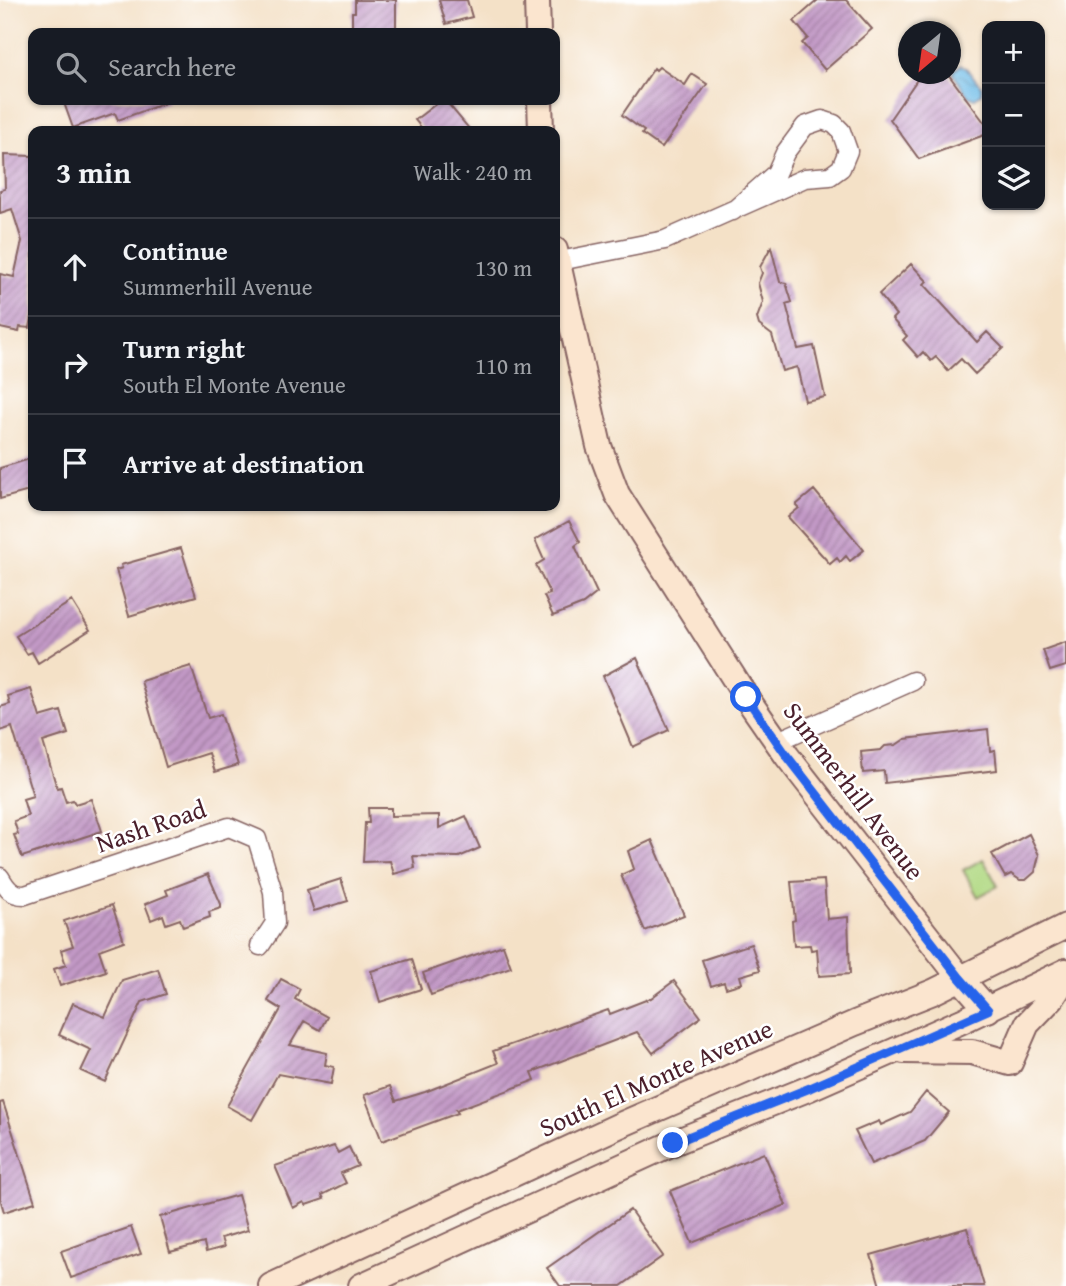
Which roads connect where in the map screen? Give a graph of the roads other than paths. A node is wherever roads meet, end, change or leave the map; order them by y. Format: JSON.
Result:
{"nodes":[{"id":1,"x":537,"y":0,"type":"edge"},
{"id":2,"x":538,"y":28,"type":"edge"},
{"id":3,"x":540,"y":105,"type":"edge"},
{"id":4,"x":541,"y":126,"type":"edge"},
{"id":5,"x":733,"y":211,"type":"junction"},
{"id":6,"x":560,"y":257,"type":"edge"},
{"id":7,"x":560,"y":279,"type":"edge"},
{"id":8,"x":913,"y":681,"type":"dead end"},
{"id":9,"x":778,"y":741,"type":"junction"},
{"id":10,"x":0,"y":877,"type":"edge"},
{"id":11,"x":1066,"y":926,"type":"edge"},
{"id":12,"x":260,"y":946,"type":"dead end"},
{"id":13,"x":1066,"y":971,"type":"edge"},
{"id":14,"x":1066,"y":977,"type":"edge"},
{"id":15,"x":960,"y":978,"type":"junction"},
{"id":16,"x":988,"y":1010,"type":"junction"},
{"id":17,"x":896,"y":1051,"type":"junction"},
{"id":18,"x":271,"y":1286,"type":"edge"},
{"id":19,"x":361,"y":1286,"type":"edge"}],
"edges":[{"from":1,"to":2,"type":"main road"},
{"from":3,"to":4,"type":"main road"},
{"from":5,"to":5,"type":"street"},
{"from":5,"to":6,"type":"street"},
{"from":7,"to":9,"type":"main road","name":"Summerhill Avenue"},
{"from":8,"to":9,"type":"street"},
{"from":9,"to":15,"type":"main road","name":"Summerhill Avenue"},
{"from":10,"to":12,"type":"street","name":"Nash Road"},
{"from":11,"to":15,"type":"main road","name":"South El Monte Avenue"},
{"from":13,"to":16,"type":"main road"},
{"from":14,"to":17,"type":"main road"},
{"from":15,"to":16,"type":"main road","name":"Summerhill Avenue"},
{"from":15,"to":18,"type":"main road","name":"South El Monte Avenue"},
{"from":16,"to":17,"type":"main road"},
{"from":17,"to":19,"type":"main road"}]}
